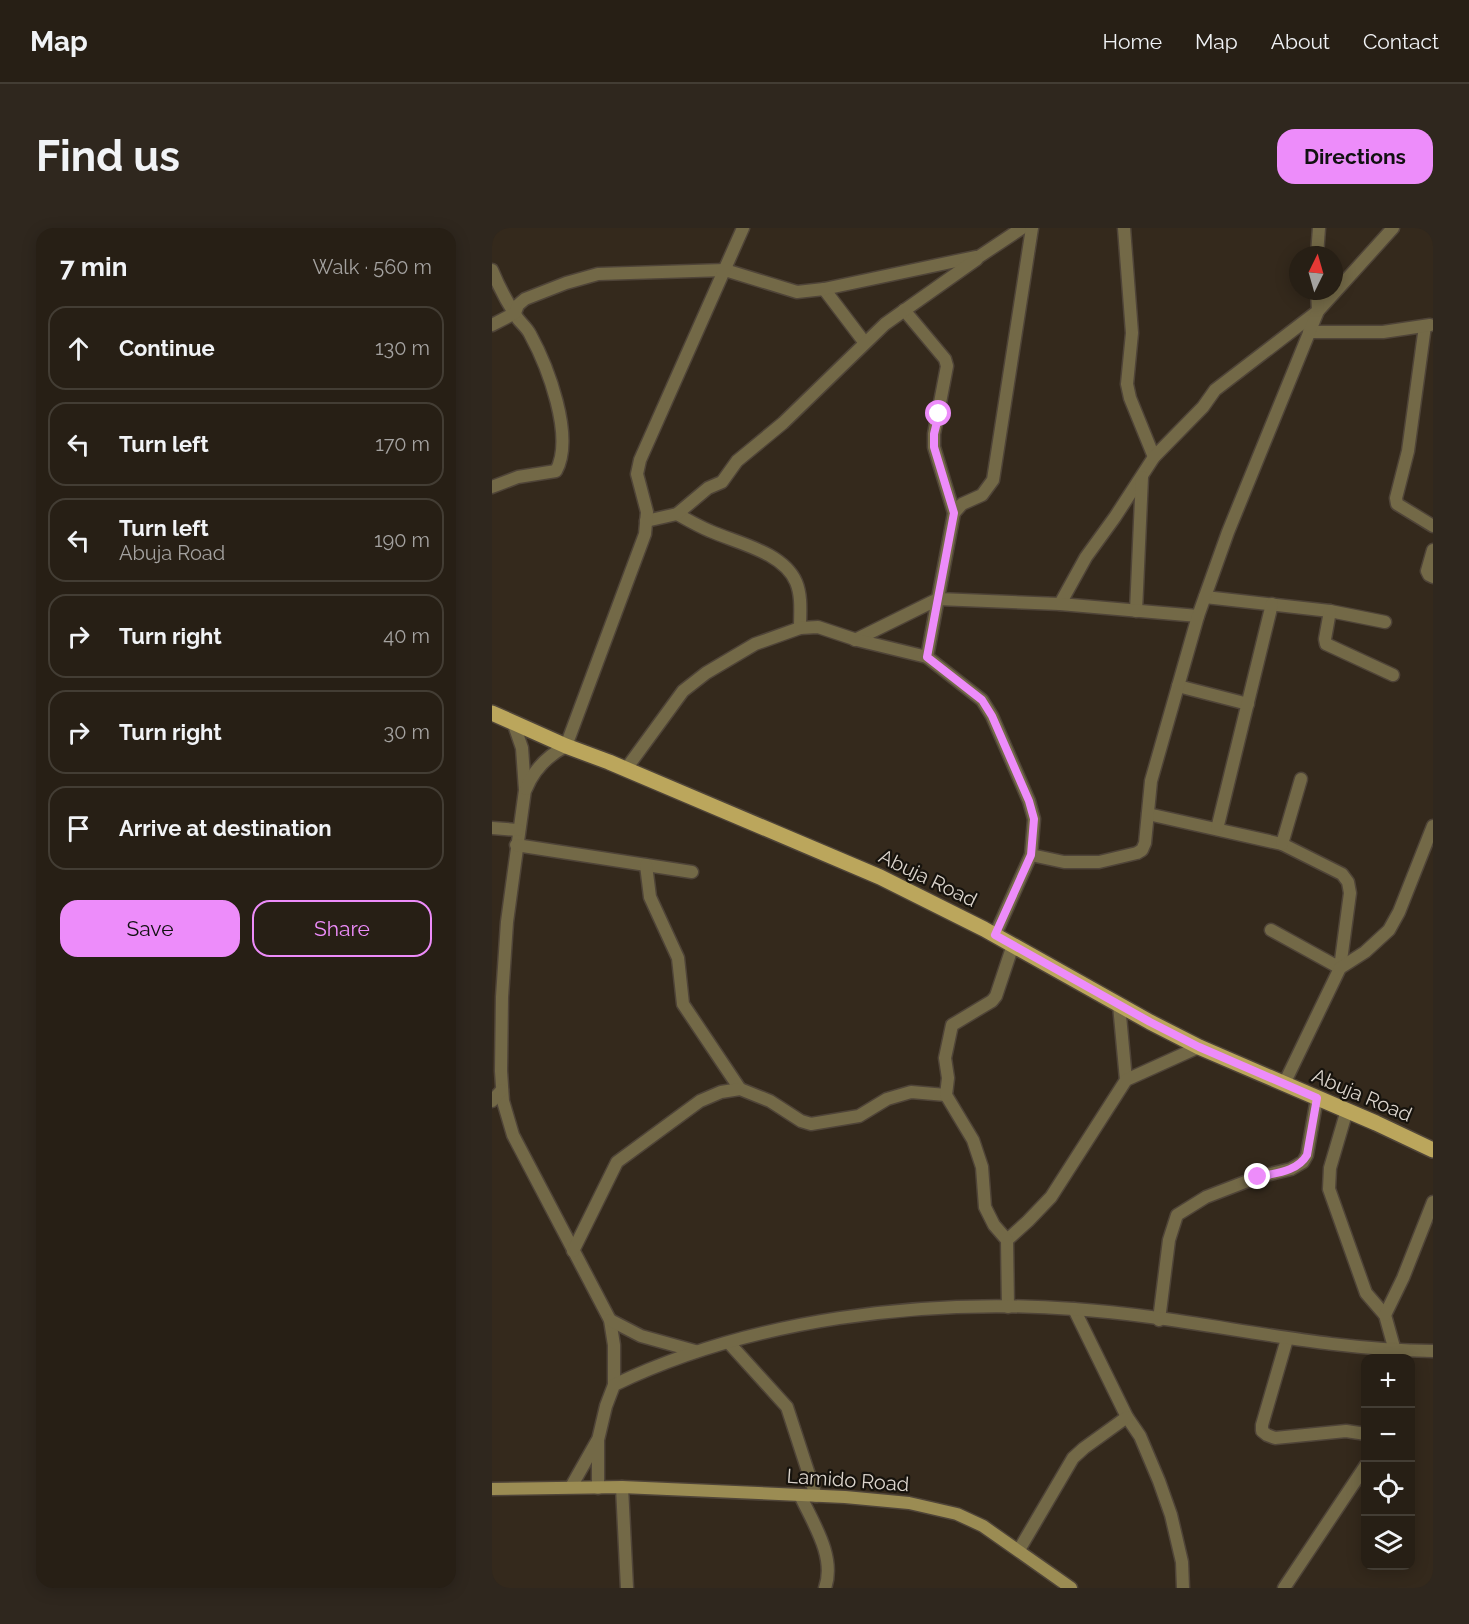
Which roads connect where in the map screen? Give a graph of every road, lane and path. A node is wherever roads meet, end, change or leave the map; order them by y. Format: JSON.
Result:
{"nodes":[{"id":1,"x":743,"y":228,"type":"edge"},
{"id":2,"x":1022,"y":228,"type":"edge"},
{"id":3,"x":1032,"y":228,"type":"edge"},
{"id":4,"x":1124,"y":228,"type":"edge"},
{"id":5,"x":1319,"y":228,"type":"edge"},
{"id":6,"x":1393,"y":228,"type":"edge"},
{"id":7,"x":1318,"y":246,"type":"edge"},
{"id":8,"x":980,"y":256,"type":"junction"},
{"id":9,"x":492,"y":270,"type":"edge"},
{"id":10,"x":725,"y":270,"type":"junction"},
{"id":11,"x":824,"y":289,"type":"junction"},
{"id":12,"x":1317,"y":300,"type":"edge"},
{"id":13,"x":904,"y":310,"type":"junction"},
{"id":14,"x":1318,"y":310,"type":"junction"},
{"id":15,"x":514,"y":313,"type":"junction"},
{"id":16,"x":492,"y":325,"type":"edge"},
{"id":17,"x":1429,"y":325,"type":"edge"},
{"id":18,"x":1309,"y":332,"type":"junction"},
{"id":19,"x":865,"y":343,"type":"junction"},
{"id":20,"x":1154,"y":457,"type":"junction"},
{"id":21,"x":1142,"y":475,"type":"junction"},
{"id":22,"x":492,"y":487,"type":"edge"},
{"id":23,"x":954,"y":513,"type":"junction"},
{"id":24,"x":677,"y":514,"type":"junction"},
{"id":25,"x":646,"y":521,"type":"junction"},
{"id":26,"x":1433,"y":526,"type":"edge"},
{"id":27,"x":1433,"y":550,"type":"edge"},
{"id":28,"x":1433,"y":577,"type":"edge"},
{"id":29,"x":1205,"y":597,"type":"junction"},
{"id":30,"x":938,"y":599,"type":"junction"},
{"id":31,"x":1060,"y":604,"type":"junction"},
{"id":32,"x":1272,"y":604,"type":"junction"},
{"id":33,"x":1330,"y":610,"type":"junction"},
{"id":34,"x":1136,"y":611,"type":"junction"},
{"id":35,"x":1198,"y":616,"type":"junction"},
{"id":36,"x":1384,"y":622,"type":"dead end"},
{"id":37,"x":800,"y":628,"type":"junction"},
{"id":38,"x":855,"y":640,"type":"junction"},
{"id":39,"x":927,"y":657,"type":"junction"},
{"id":40,"x":1392,"y":675,"type":"dead end"},
{"id":41,"x":1178,"y":686,"type":"junction"},
{"id":42,"x":1248,"y":704,"type":"junction"},
{"id":43,"x":492,"y":713,"type":"edge"},
{"id":44,"x":513,"y":722,"type":"junction"},
{"id":45,"x":566,"y":746,"type":"junction"},
{"id":46,"x":626,"y":769,"type":"junction"},
{"id":47,"x":1301,"y":779,"type":"dead end"},
{"id":48,"x":525,"y":790,"type":"junction"},
{"id":49,"x":1148,"y":814,"type":"junction"},
{"id":50,"x":1433,"y":826,"type":"edge"},
{"id":51,"x":492,"y":828,"type":"edge"},
{"id":52,"x":1217,"y":829,"type":"junction"},
{"id":53,"x":518,"y":830,"type":"junction"},
{"id":54,"x":1282,"y":844,"type":"junction"},
{"id":55,"x":516,"y":845,"type":"junction"},
{"id":56,"x":1031,"y":855,"type":"junction"},
{"id":57,"x":646,"y":865,"type":"junction"},
{"id":58,"x":692,"y":872,"type":"dead end"},
{"id":59,"x":1271,"y":930,"type":"dead end"},
{"id":60,"x":995,"y":935,"type":"junction"},
{"id":61,"x":1013,"y":945,"type":"junction"},
{"id":62,"x":1340,"y":968,"type":"junction"},
{"id":63,"x":1119,"y":1005,"type":"junction"},
{"id":64,"x":1199,"y":1047,"type":"junction"},
{"id":65,"x":1126,"y":1080,"type":"junction"},
{"id":66,"x":1284,"y":1084,"type":"junction"},
{"id":67,"x":740,"y":1089,"type":"junction"},
{"id":68,"x":502,"y":1090,"type":"junction"},
{"id":69,"x":946,"y":1095,"type":"junction"},
{"id":70,"x":1317,"y":1098,"type":"junction"},
{"id":71,"x":492,"y":1101,"type":"edge"},
{"id":72,"x":1347,"y":1110,"type":"junction"},
{"id":73,"x":1433,"y":1150,"type":"edge"},
{"id":74,"x":1433,"y":1202,"type":"edge"},
{"id":75,"x":1007,"y":1240,"type":"junction"},
{"id":76,"x":573,"y":1251,"type":"junction"},
{"id":77,"x":1008,"y":1307,"type":"junction"},
{"id":78,"x":1074,"y":1309,"type":"junction"},
{"id":79,"x":1385,"y":1315,"type":"junction"},
{"id":80,"x":610,"y":1320,"type":"junction"},
{"id":81,"x":1159,"y":1320,"type":"junction"},
{"id":82,"x":1287,"y":1339,"type":"junction"},
{"id":83,"x":729,"y":1343,"type":"junction"},
{"id":84,"x":695,"y":1351,"type":"junction"},
{"id":85,"x":1433,"y":1352,"type":"edge"},
{"id":86,"x":1389,"y":1354,"type":"edge"},
{"id":87,"x":1396,"y":1354,"type":"edge"},
{"id":88,"x":1408,"y":1354,"type":"edge"},
{"id":89,"x":614,"y":1385,"type":"junction"},
{"id":90,"x":1126,"y":1417,"type":"junction"},
{"id":91,"x":1361,"y":1433,"type":"edge"},
{"id":92,"x":598,"y":1440,"type":"junction"},
{"id":93,"x":1361,"y":1471,"type":"edge"},
{"id":94,"x":571,"y":1487,"type":"junction"},
{"id":95,"x":622,"y":1487,"type":"junction"},
{"id":96,"x":598,"y":1488,"type":"junction"},
{"id":97,"x":492,"y":1489,"type":"edge"},
{"id":98,"x":800,"y":1496,"type":"junction"},
{"id":99,"x":816,"y":1496,"type":"junction"},
{"id":100,"x":1019,"y":1550,"type":"junction"},
{"id":101,"x":627,"y":1588,"type":"edge"},
{"id":102,"x":825,"y":1588,"type":"edge"},
{"id":103,"x":1071,"y":1588,"type":"edge"},
{"id":104,"x":1183,"y":1588,"type":"edge"},
{"id":105,"x":1284,"y":1588,"type":"edge"}],
"edges":[{"from":1,"to":10,"type":"street"},
{"from":2,"to":8,"type":"street"},
{"from":3,"to":23,"type":"street"},
{"from":4,"to":20,"type":"street"},
{"from":5,"to":7,"type":"street"},
{"from":6,"to":14,"type":"street"},
{"from":8,"to":11,"type":"street"},
{"from":8,"to":13,"type":"street"},
{"from":9,"to":15,"type":"street"},
{"from":10,"to":11,"type":"street"},
{"from":10,"to":15,"type":"street"},
{"from":10,"to":25,"type":"street"},
{"from":11,"to":19,"type":"street"},
{"from":12,"to":14,"type":"street"},
{"from":13,"to":19,"type":"street"},
{"from":13,"to":23,"type":"street"},
{"from":14,"to":18,"type":"street"},
{"from":14,"to":20,"type":"street"},
{"from":15,"to":16,"type":"street"},
{"from":15,"to":22,"type":"street"},
{"from":17,"to":18,"type":"street"},
{"from":17,"to":26,"type":"street"},
{"from":18,"to":29,"type":"street"},
{"from":19,"to":24,"type":"street"},
{"from":20,"to":21,"type":"street"},
{"from":21,"to":31,"type":"street"},
{"from":21,"to":34,"type":"street"},
{"from":23,"to":30,"type":"street"},
{"from":24,"to":25,"type":"street"},
{"from":24,"to":37,"type":"street"},
{"from":25,"to":45,"type":"street"},
{"from":27,"to":28,"type":"street"},
{"from":29,"to":32,"type":"street"},
{"from":29,"to":35,"type":"street"},
{"from":30,"to":31,"type":"street"},
{"from":30,"to":38,"type":"street"},
{"from":30,"to":39,"type":"street"},
{"from":31,"to":34,"type":"street"},
{"from":32,"to":33,"type":"street"},
{"from":32,"to":42,"type":"street"},
{"from":33,"to":36,"type":"street"},
{"from":33,"to":40,"type":"street"},
{"from":34,"to":35,"type":"street"},
{"from":35,"to":41,"type":"street"},
{"from":37,"to":38,"type":"street"},
{"from":37,"to":46,"type":"street"},
{"from":38,"to":39,"type":"street"},
{"from":39,"to":56,"type":"street"},
{"from":41,"to":42,"type":"street"},
{"from":41,"to":49,"type":"street"},
{"from":42,"to":52,"type":"street"},
{"from":43,"to":44,"type":"main road","name":"Abuja Road"},
{"from":44,"to":45,"type":"main road","name":"Abuja Road"},
{"from":44,"to":48,"type":"street"},
{"from":45,"to":46,"type":"main road","name":"Abuja Road"},
{"from":45,"to":48,"type":"street"},
{"from":46,"to":60,"type":"main road","name":"Abuja Road"},
{"from":47,"to":54,"type":"street"},
{"from":48,"to":53,"type":"street"},
{"from":49,"to":52,"type":"street"},
{"from":49,"to":56,"type":"street"},
{"from":50,"to":62,"type":"street"},
{"from":51,"to":53,"type":"street"},
{"from":52,"to":54,"type":"street"},
{"from":53,"to":55,"type":"street"},
{"from":54,"to":62,"type":"street"},
{"from":55,"to":57,"type":"street"},
{"from":55,"to":68,"type":"street"},
{"from":56,"to":60,"type":"street"},
{"from":57,"to":58,"type":"street"},
{"from":57,"to":67,"type":"street"},
{"from":59,"to":62,"type":"street"},
{"from":60,"to":61,"type":"main road","name":"Abuja Road"},
{"from":61,"to":63,"type":"main road","name":"Abuja Road"},
{"from":61,"to":69,"type":"street"},
{"from":62,"to":66,"type":"street"},
{"from":63,"to":64,"type":"main road","name":"Abuja Road"},
{"from":63,"to":65,"type":"street"},
{"from":64,"to":65,"type":"street"},
{"from":64,"to":66,"type":"main road","name":"Abuja Road"},
{"from":65,"to":75,"type":"street"},
{"from":66,"to":70,"type":"main road","name":"Abuja Road"},
{"from":67,"to":69,"type":"street"},
{"from":67,"to":76,"type":"street"},
{"from":68,"to":71,"type":"street"},
{"from":68,"to":76,"type":"street"},
{"from":69,"to":75,"type":"street"},
{"from":70,"to":72,"type":"main road","name":"Abuja Road"},
{"from":70,"to":81,"type":"street"},
{"from":72,"to":73,"type":"main road","name":"Abuja Road"},
{"from":72,"to":79,"type":"street"},
{"from":74,"to":79,"type":"street"},
{"from":75,"to":77,"type":"street"},
{"from":76,"to":80,"type":"street"},
{"from":77,"to":78,"type":"street"},
{"from":77,"to":83,"type":"street"},
{"from":78,"to":81,"type":"street"},
{"from":78,"to":90,"type":"street"},
{"from":79,"to":87,"type":"street"},
{"from":80,"to":84,"type":"street"},
{"from":80,"to":89,"type":"street"},
{"from":81,"to":82,"type":"street"},
{"from":82,"to":86,"type":"street"},
{"from":82,"to":91,"type":"street"},
{"from":83,"to":84,"type":"street"},
{"from":83,"to":99,"type":"street"},
{"from":84,"to":89,"type":"street"},
{"from":85,"to":88,"type":"street"},
{"from":89,"to":92,"type":"street"},
{"from":90,"to":100,"type":"street"},
{"from":90,"to":104,"type":"street"},
{"from":92,"to":94,"type":"street"},
{"from":92,"to":96,"type":"street"},
{"from":93,"to":105,"type":"street"},
{"from":94,"to":96,"type":"main road","name":"Lamido Road"},
{"from":94,"to":97,"type":"main road","name":"Lamido Road"},
{"from":95,"to":96,"type":"main road","name":"Lamido Road"},
{"from":95,"to":98,"type":"main road","name":"Lamido Road"},
{"from":95,"to":101,"type":"street"},
{"from":98,"to":99,"type":"main road","name":"Lamido Road"},
{"from":98,"to":102,"type":"street"},
{"from":99,"to":100,"type":"main road","name":"Lamido Road"},
{"from":100,"to":103,"type":"main road","name":"Lamido Road"}]}
